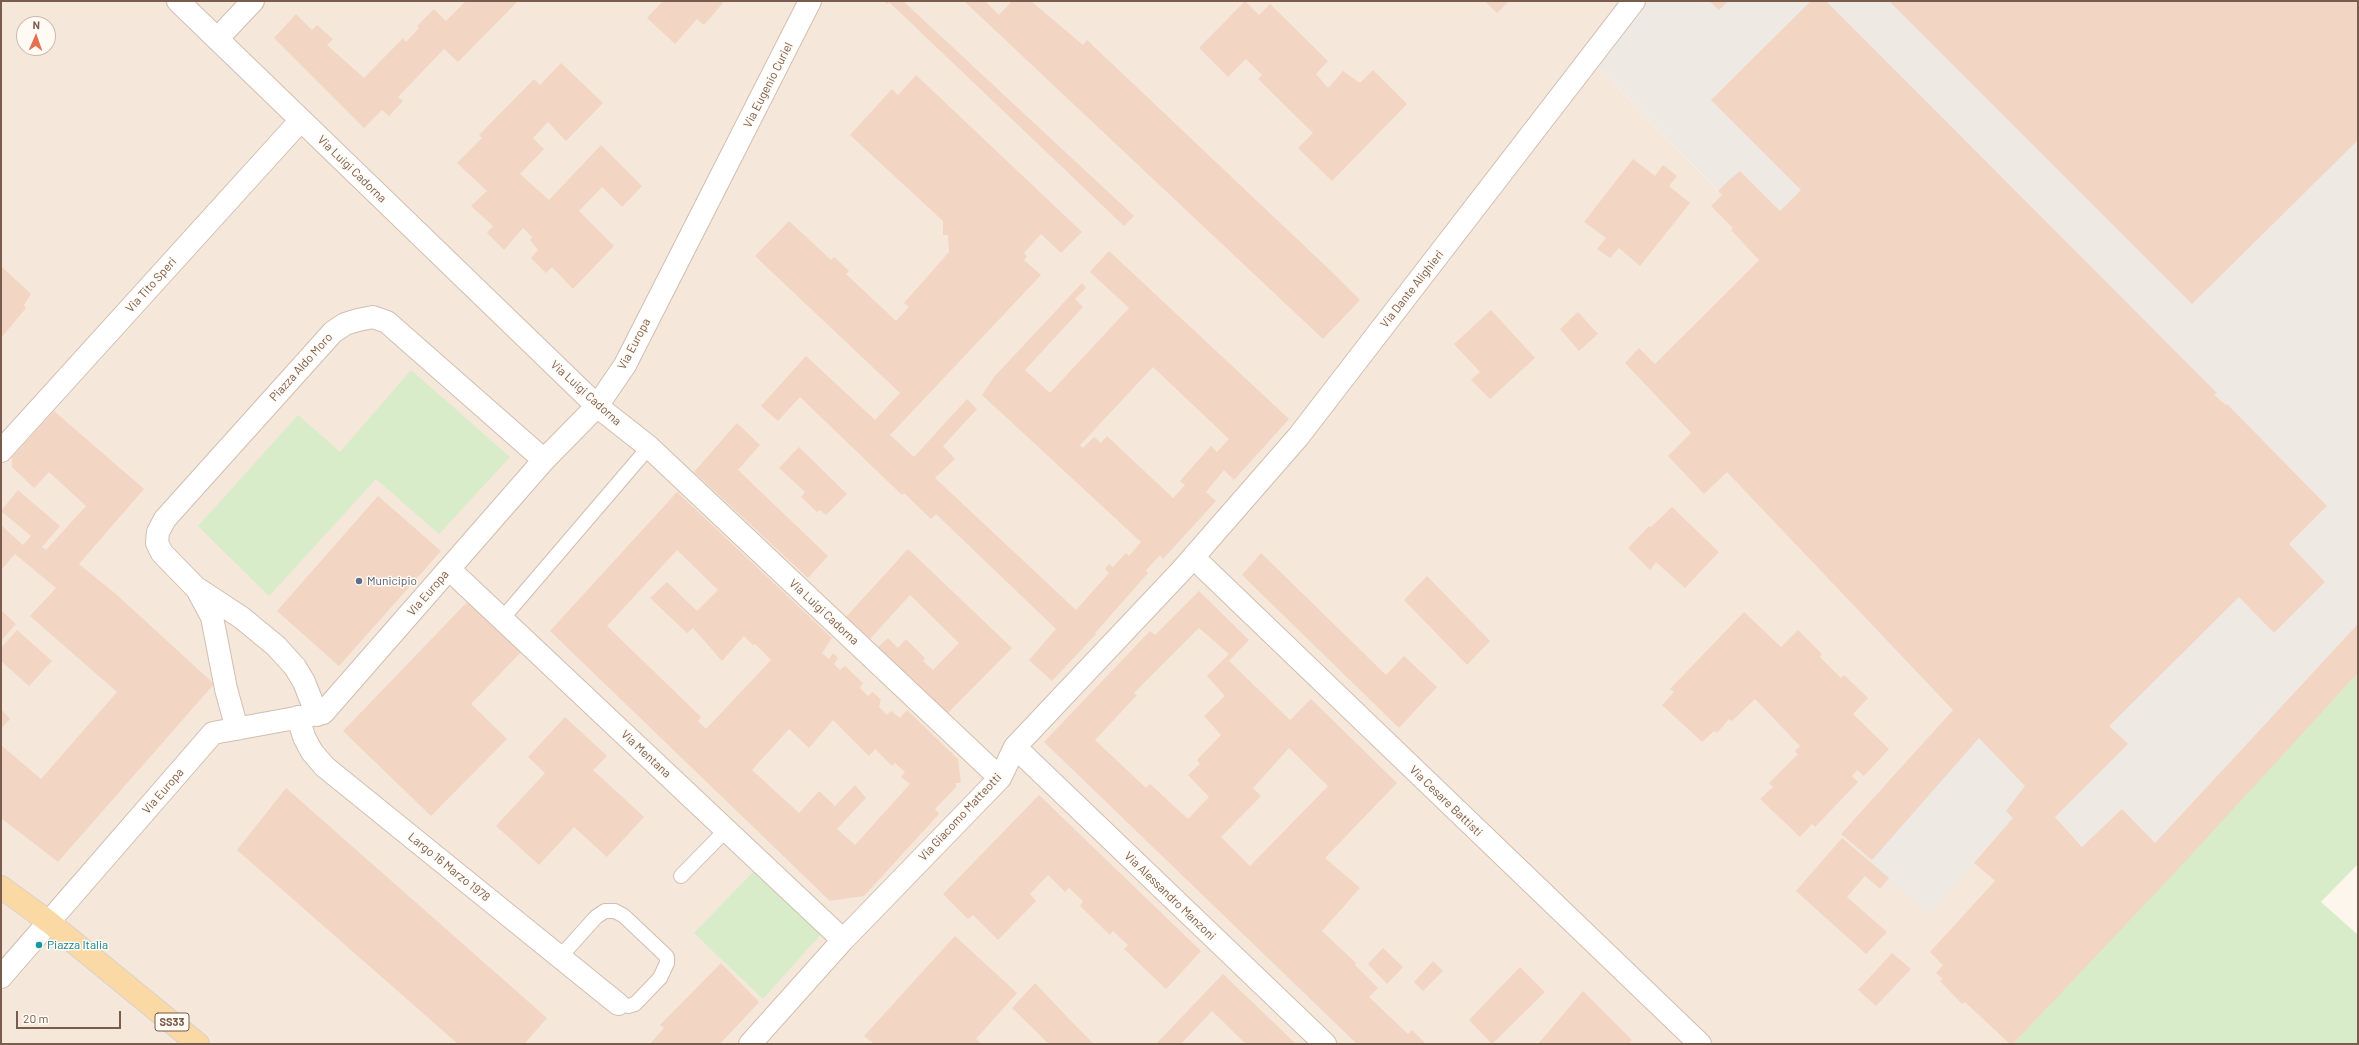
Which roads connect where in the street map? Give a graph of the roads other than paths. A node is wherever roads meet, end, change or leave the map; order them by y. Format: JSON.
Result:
{"nodes":[{"id":1,"x":178,"y":1,"type":"edge"},
{"id":2,"x":253,"y":1,"type":"edge"},
{"id":3,"x":810,"y":1,"type":"edge"},
{"id":4,"x":1634,"y":1,"type":"edge"},
{"id":5,"x":218,"y":39,"type":"junction"},
{"id":6,"x":301,"y":120,"type":"junction"},
{"id":7,"x":725,"y":168,"type":"joint"},
{"id":8,"x":597,"y":406,"type":"junction"},
{"id":9,"x":649,"y":447,"type":"junction"},
{"id":10,"x":1,"y":451,"type":"edge"},
{"id":11,"x":544,"y":460,"type":"junction"},
{"id":12,"x":1187,"y":564,"type":"junction"},
{"id":13,"x":449,"y":569,"type":"junction"},
{"id":14,"x":197,"y":588,"type":"junction"},
{"id":15,"x":502,"y":618,"type":"junction"},
{"id":16,"x":308,"y":716,"type":"junction"},
{"id":17,"x":237,"y":729,"type":"junction"},
{"id":18,"x":1015,"y":747,"type":"junction"},
{"id":19,"x":1000,"y":778,"type":"junction"},
{"id":20,"x":726,"y":830,"type":"junction"},
{"id":21,"x":681,"y":876,"type":"dead end"},
{"id":22,"x":1,"y":887,"type":"edge"},
{"id":23,"x":48,"y":922,"type":"junction"},
{"id":24,"x":843,"y":940,"type":"junction"},
{"id":25,"x":560,"y":957,"type":"junction"},
{"id":26,"x":1,"y":977,"type":"edge"},
{"id":27,"x":618,"y":1004,"type":"joint"},
{"id":28,"x":758,"y":1041,"type":"edge"},
{"id":29,"x":198,"y":1044,"type":"edge"},
{"id":30,"x":1324,"y":1044,"type":"edge"},
{"id":31,"x":1700,"y":1044,"type":"edge"}],
"edges":[{"from":1,"to":5,"type":"street","name":"Via Luigi Cadorna"},
{"from":2,"to":5,"type":"street"},
{"from":3,"to":7,"type":"street","name":"Via Eugenio Curiel"},
{"from":4,"to":12,"type":"street","name":"Via Dante Alighieri"},
{"from":5,"to":6,"type":"street","name":"Via Luigi Cadorna"},
{"from":6,"to":8,"type":"street","name":"Via Luigi Cadorna"},
{"from":6,"to":10,"type":"street","name":"Via Tito Speri"},
{"from":7,"to":8,"type":"street","name":"Via Europa"},
{"from":8,"to":9,"type":"street","name":"Via Luigi Cadorna"},
{"from":8,"to":11,"type":"street","name":"Via Europa"},
{"from":9,"to":15,"type":"lane"},
{"from":9,"to":19,"type":"street","name":"Via Luigi Cadorna"},
{"from":11,"to":13,"type":"street","name":"Via Europa"},
{"from":11,"to":14,"type":"street","name":"Piazza Aldo Moro"},
{"from":12,"to":18,"type":"street","name":"Via Giacomo Matteotti"},
{"from":12,"to":31,"type":"street","name":"Via Cesare Battisti"},
{"from":13,"to":15,"type":"street","name":"Via Mentana"},
{"from":13,"to":16,"type":"street","name":"Via Europa"},
{"from":14,"to":16,"type":"street","name":"Largo 16 Marzo 1978"},
{"from":14,"to":17,"type":"street"},
{"from":15,"to":20,"type":"street","name":"Via Mentana"},
{"from":16,"to":17,"type":"street","name":"Via Europa"},
{"from":16,"to":25,"type":"street","name":"Largo 16 Marzo 1978"},
{"from":17,"to":23,"type":"street","name":"Via Europa"},
{"from":18,"to":19,"type":"street","name":"Via Giacomo Matteotti"},
{"from":18,"to":30,"type":"street","name":"Via Alessandro Manzoni"},
{"from":19,"to":24,"type":"street","name":"Via Giacomo Matteotti"},
{"from":20,"to":21,"type":"lane"},
{"from":20,"to":24,"type":"street","name":"Via Mentana"},
{"from":22,"to":23,"type":"main road","number":"SS33"},
{"from":23,"to":26,"type":"street"},
{"from":23,"to":29,"type":"main road","number":"SS33"},
{"from":24,"to":28,"type":"street","name":"Via Giacomo Matteotti"},
{"from":25,"to":27,"type":"street","name":"Largo 16 Marzo 1978"},
{"from":25,"to":27,"type":"lane"}]}
